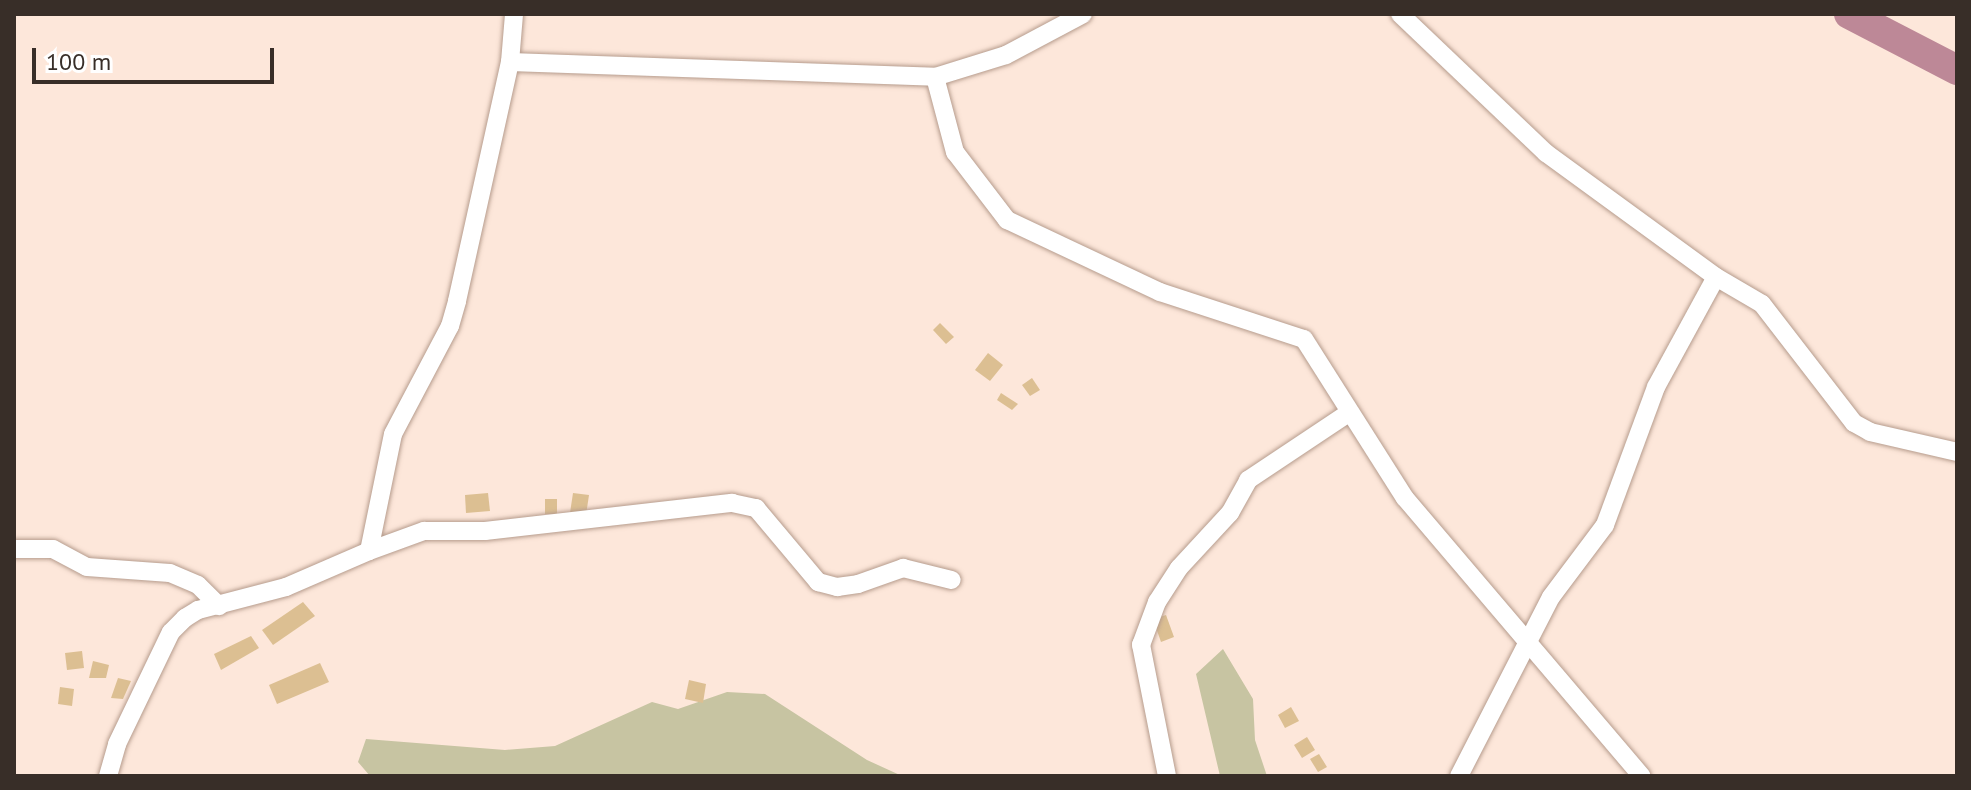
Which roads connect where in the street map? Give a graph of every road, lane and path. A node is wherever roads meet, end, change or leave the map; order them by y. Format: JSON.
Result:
{"nodes":[{"id":1,"x":514,"y":14,"type":"edge"},
{"id":2,"x":1083,"y":14,"type":"edge"},
{"id":3,"x":1400,"y":14,"type":"edge"},
{"id":4,"x":510,"y":62,"type":"junction"},
{"id":5,"x":935,"y":77,"type":"junction"},
{"id":6,"x":1716,"y":277,"type":"junction"},
{"id":7,"x":1347,"y":414,"type":"junction"},
{"id":8,"x":1957,"y":452,"type":"edge"},
{"id":9,"x":14,"y":549,"type":"edge"},
{"id":10,"x":369,"y":551,"type":"junction"},
{"id":11,"x":952,"y":580,"type":"dead end"},
{"id":12,"x":219,"y":606,"type":"junction"},
{"id":13,"x":1532,"y":642,"type":"junction"},
{"id":14,"x":108,"y":776,"type":"edge"},
{"id":15,"x":1167,"y":776,"type":"edge"},
{"id":16,"x":1459,"y":776,"type":"edge"},
{"id":17,"x":1642,"y":776,"type":"edge"}],
"edges":[{"from":1,"to":4,"type":"street"},
{"from":2,"to":5,"type":"street"},
{"from":3,"to":6,"type":"street"},
{"from":4,"to":5,"type":"street"},
{"from":4,"to":10,"type":"street"},
{"from":5,"to":7,"type":"street"},
{"from":6,"to":8,"type":"street"},
{"from":6,"to":13,"type":"street"},
{"from":7,"to":13,"type":"street"},
{"from":7,"to":15,"type":"street"},
{"from":9,"to":12,"type":"street"},
{"from":10,"to":11,"type":"street"},
{"from":10,"to":12,"type":"street"},
{"from":12,"to":14,"type":"street"},
{"from":13,"to":16,"type":"street"},
{"from":13,"to":17,"type":"street"}]}
